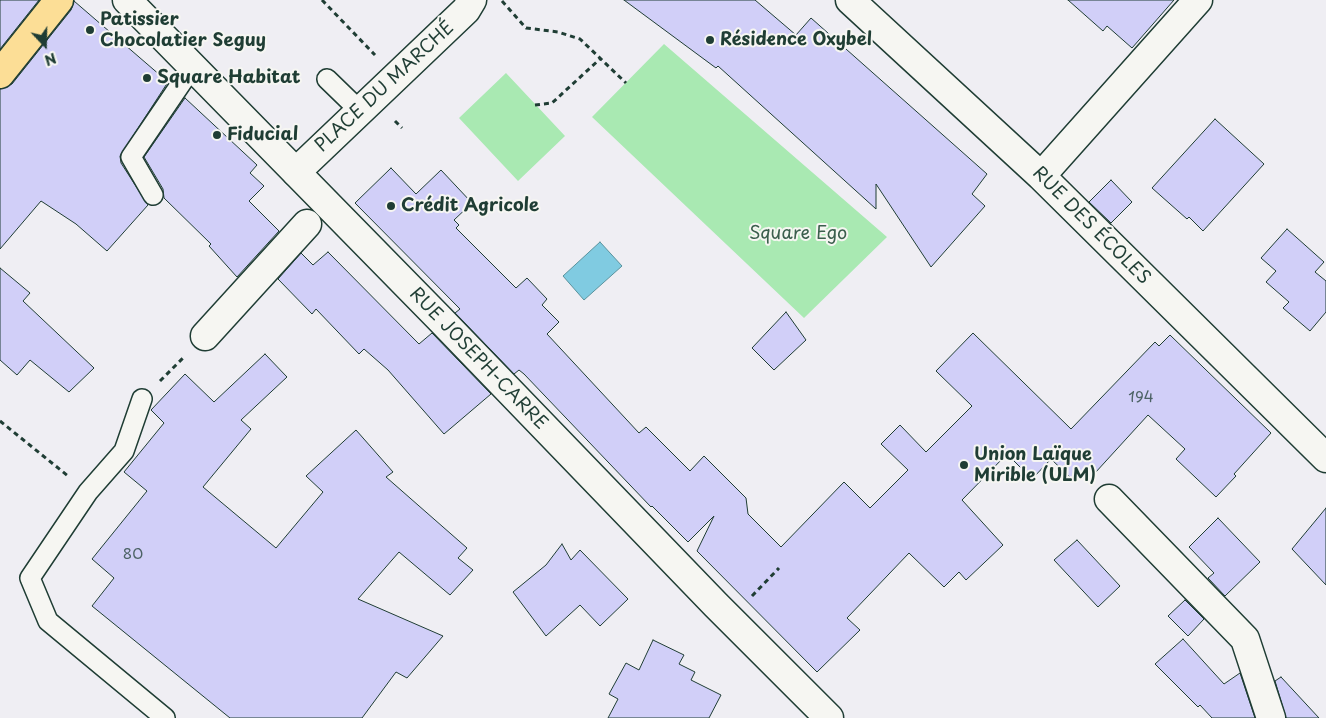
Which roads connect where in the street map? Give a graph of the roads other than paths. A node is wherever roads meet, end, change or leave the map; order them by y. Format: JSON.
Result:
{"nodes":[{"id":1,"x":59,"y":0,"type":"edge"},
{"id":2,"x":127,"y":0,"type":"edge"},
{"id":3,"x":472,"y":0,"type":"edge"},
{"id":4,"x":850,"y":0,"type":"edge"},
{"id":5,"x":1198,"y":0,"type":"edge"},
{"id":6,"x":193,"y":66,"type":"junction"},
{"id":7,"x":0,"y":74,"type":"edge"},
{"id":8,"x":327,"y":79,"type":"dead end"},
{"id":9,"x":360,"y":110,"type":"junction"},
{"id":10,"x":296,"y":172,"type":"junction"},
{"id":11,"x":1040,"y":176,"type":"junction"},
{"id":12,"x":154,"y":195,"type":"dead end"},
{"id":13,"x":307,"y":224,"type":"dead end"},
{"id":14,"x":205,"y":336,"type":"road end"},
{"id":15,"x":142,"y":399,"type":"road end"},
{"id":16,"x":1326,"y":458,"type":"edge"},
{"id":17,"x":1109,"y":499,"type":"dead end"},
{"id":18,"x":165,"y":718,"type":"edge"},
{"id":19,"x":829,"y":718,"type":"edge"},
{"id":20,"x":1271,"y":718,"type":"edge"}],
"edges":[{"from":1,"to":7,"type":"main road"},
{"from":2,"to":6,"type":"street","name":"RUE JOSEPH-CARRE"},
{"from":3,"to":9,"type":"street","name":"PLACE DU MARCHÉ"},
{"from":4,"to":11,"type":"street","name":"RUE DES ÉCOLES"},
{"from":5,"to":11,"type":"street"},
{"from":6,"to":10,"type":"street","name":"RUE JOSEPH-CARRE"},
{"from":6,"to":12,"type":"lane"},
{"from":8,"to":9,"type":"lane"},
{"from":9,"to":10,"type":"street","name":"PLACE DU MARCHÉ"},
{"from":10,"to":19,"type":"street","name":"RUE JOSEPH-CARRE"},
{"from":11,"to":16,"type":"street","name":"RUE DES ÉCOLES"},
{"from":13,"to":14,"type":"street"},
{"from":15,"to":18,"type":"lane"},
{"from":17,"to":20,"type":"street"}]}
